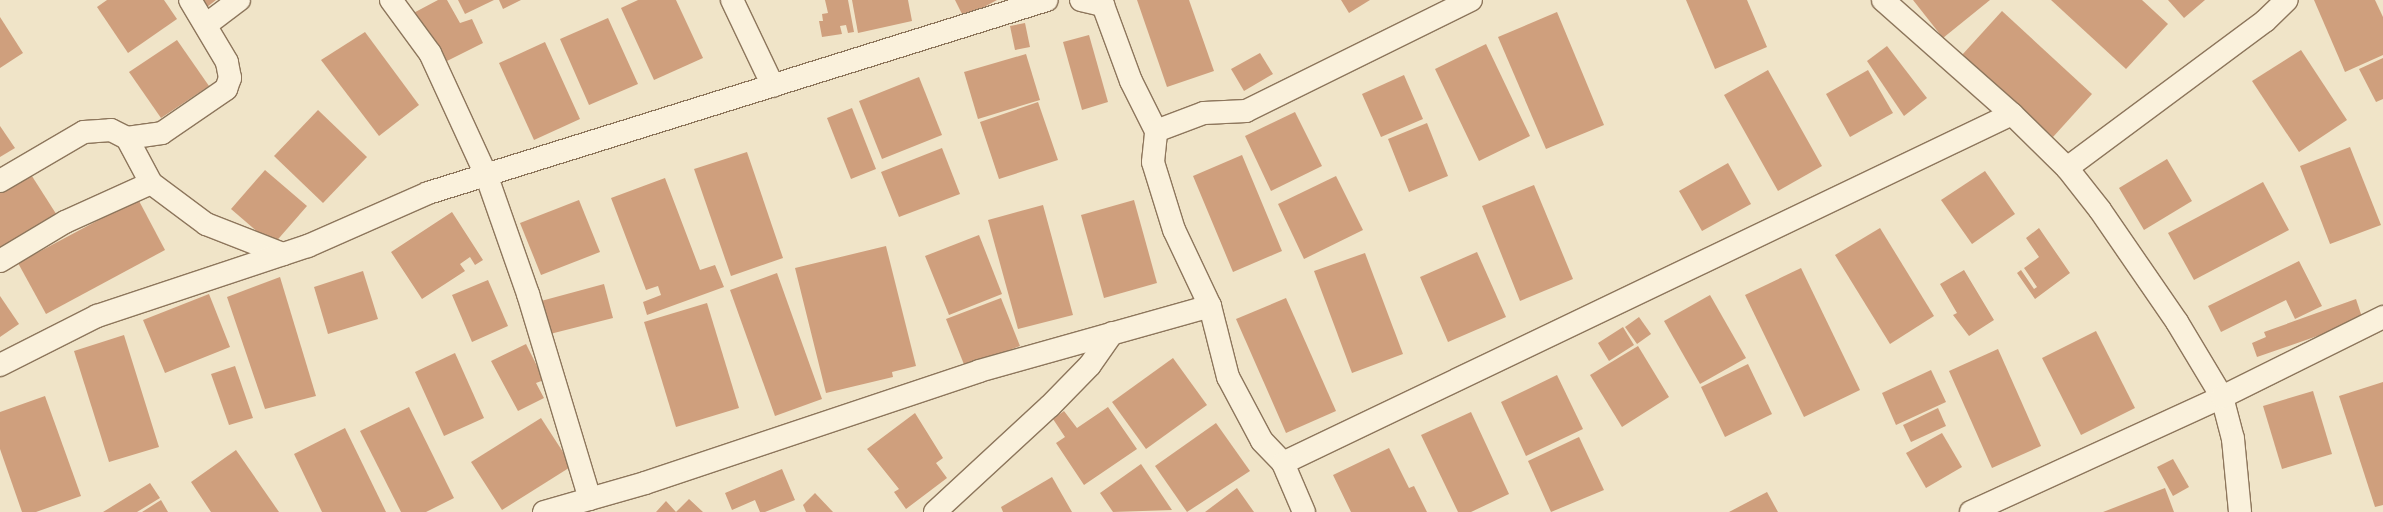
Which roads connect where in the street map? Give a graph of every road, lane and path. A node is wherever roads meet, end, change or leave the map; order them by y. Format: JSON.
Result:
{"nodes":[{"id":1,"x":190,"y":0,"type":"edge"},
{"id":2,"x":239,"y":0,"type":"edge"},
{"id":3,"x":391,"y":0,"type":"edge"},
{"id":4,"x":732,"y":0,"type":"edge"},
{"id":5,"x":1047,"y":0,"type":"edge"},
{"id":6,"x":1081,"y":0,"type":"edge"},
{"id":7,"x":1471,"y":0,"type":"edge"},
{"id":8,"x":1883,"y":0,"type":"edge"},
{"id":9,"x":2286,"y":0,"type":"edge"},
{"id":10,"x":207,"y":24,"type":"junction"},
{"id":11,"x":773,"y":86,"type":"junction"},
{"id":12,"x":2012,"y":114,"type":"junction"},
{"id":13,"x":1156,"y":131,"type":"junction"},
{"id":14,"x":127,"y":138,"type":"junction"},
{"id":15,"x":2067,"y":168,"type":"junction"},
{"id":16,"x":487,"y":177,"type":"junction"},
{"id":17,"x":0,"y":181,"type":"edge"},
{"id":18,"x":151,"y":183,"type":"junction"},
{"id":19,"x":283,"y":254,"type":"junction"},
{"id":20,"x":0,"y":261,"type":"edge"},
{"id":21,"x":1210,"y":306,"type":"junction"},
{"id":22,"x":2383,"y":317,"type":"edge"},
{"id":23,"x":1112,"y":333,"type":"junction"},
{"id":24,"x":0,"y":365,"type":"edge"},
{"id":25,"x":2222,"y":397,"type":"junction"},
{"id":26,"x":1283,"y":463,"type":"junction"},
{"id":27,"x":590,"y":499,"type":"junction"},
{"id":28,"x":544,"y":512,"type":"edge"},
{"id":29,"x":935,"y":512,"type":"edge"},
{"id":30,"x":1304,"y":512,"type":"edge"},
{"id":31,"x":1971,"y":512,"type":"edge"},
{"id":32,"x":2240,"y":512,"type":"edge"}],
"edges":[{"from":1,"to":10,"type":"street"},
{"from":2,"to":10,"type":"street"},
{"from":3,"to":16,"type":"street"},
{"from":4,"to":11,"type":"street"},
{"from":5,"to":11,"type":"street"},
{"from":6,"to":13,"type":"street"},
{"from":7,"to":13,"type":"street"},
{"from":8,"to":12,"type":"street"},
{"from":9,"to":15,"type":"street"},
{"from":10,"to":14,"type":"street"},
{"from":11,"to":16,"type":"street"},
{"from":12,"to":15,"type":"street"},
{"from":12,"to":26,"type":"street"},
{"from":13,"to":21,"type":"street"},
{"from":14,"to":17,"type":"street"},
{"from":14,"to":18,"type":"street"},
{"from":15,"to":25,"type":"street"},
{"from":16,"to":19,"type":"street"},
{"from":16,"to":27,"type":"street"},
{"from":18,"to":19,"type":"street"},
{"from":18,"to":20,"type":"street"},
{"from":19,"to":24,"type":"street"},
{"from":21,"to":23,"type":"street"},
{"from":21,"to":26,"type":"street"},
{"from":22,"to":25,"type":"street"},
{"from":23,"to":27,"type":"street"},
{"from":23,"to":29,"type":"street"},
{"from":25,"to":31,"type":"street"},
{"from":25,"to":32,"type":"street"},
{"from":26,"to":30,"type":"street"},
{"from":27,"to":28,"type":"street"}]}
